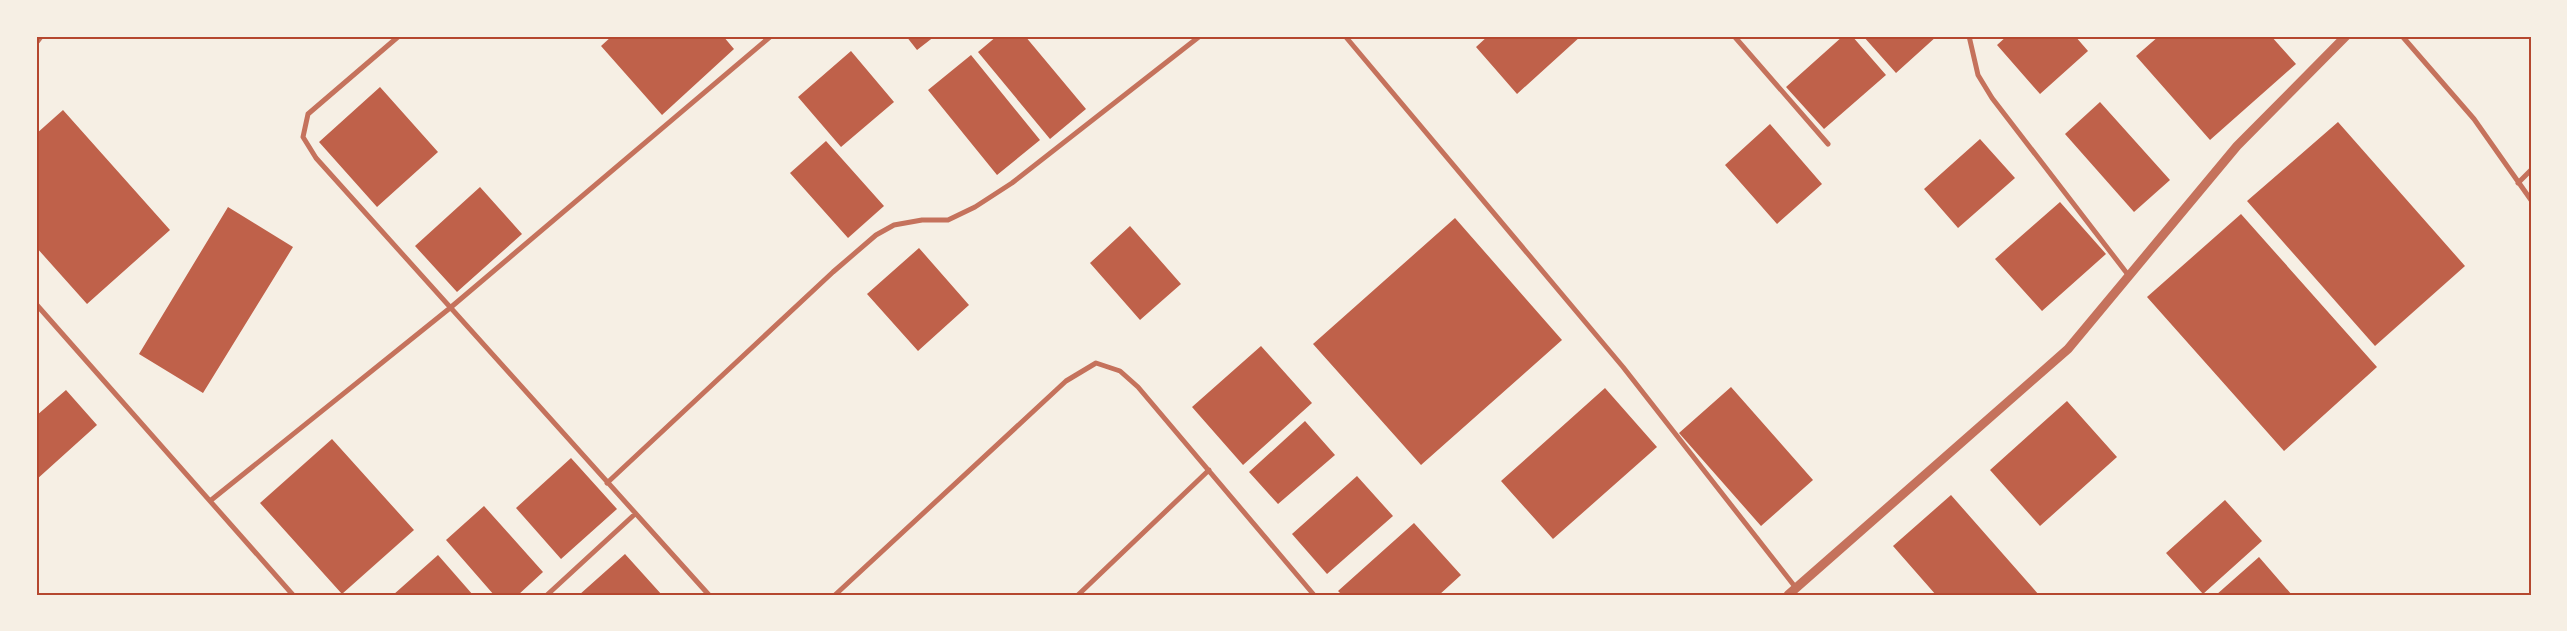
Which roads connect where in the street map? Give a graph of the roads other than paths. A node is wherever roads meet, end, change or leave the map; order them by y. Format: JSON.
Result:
{"nodes":[{"id":1,"x":39,"y":36,"type":"edge"},
{"id":2,"x":399,"y":36,"type":"edge"},
{"id":3,"x":771,"y":36,"type":"edge"},
{"id":4,"x":1200,"y":36,"type":"edge"},
{"id":5,"x":1345,"y":36,"type":"edge"},
{"id":6,"x":1734,"y":36,"type":"edge"},
{"id":7,"x":1969,"y":36,"type":"edge"},
{"id":8,"x":2346,"y":36,"type":"edge"},
{"id":9,"x":2402,"y":36,"type":"edge"},
{"id":10,"x":36,"y":40,"type":"edge"},
{"id":11,"x":1828,"y":144,"type":"dead end"},
{"id":12,"x":2531,"y":170,"type":"edge"},
{"id":13,"x":2518,"y":183,"type":"junction"},
{"id":14,"x":2531,"y":200,"type":"edge"},
{"id":15,"x":2129,"y":276,"type":"junction"},
{"id":16,"x":36,"y":304,"type":"edge"},
{"id":17,"x":450,"y":308,"type":"junction"},
{"id":18,"x":1209,"y":470,"type":"junction"},
{"id":19,"x":607,"y":483,"type":"junction"},
{"id":20,"x":210,"y":502,"type":"junction"},
{"id":21,"x":635,"y":514,"type":"junction"},
{"id":22,"x":1796,"y":588,"type":"junction"},
{"id":23,"x":293,"y":595,"type":"edge"},
{"id":24,"x":547,"y":595,"type":"edge"},
{"id":25,"x":709,"y":595,"type":"edge"},
{"id":26,"x":835,"y":595,"type":"edge"},
{"id":27,"x":1078,"y":595,"type":"edge"},
{"id":28,"x":1314,"y":595,"type":"edge"},
{"id":29,"x":1788,"y":595,"type":"edge"}],
"edges":[{"from":1,"to":10,"type":"street"},
{"from":2,"to":17,"type":"street"},
{"from":3,"to":17,"type":"street"},
{"from":4,"to":19,"type":"street"},
{"from":5,"to":22,"type":"street"},
{"from":6,"to":11,"type":"street"},
{"from":7,"to":15,"type":"street"},
{"from":8,"to":15,"type":"street"},
{"from":9,"to":13,"type":"street"},
{"from":12,"to":13,"type":"street"},
{"from":13,"to":14,"type":"street"},
{"from":15,"to":22,"type":"street"},
{"from":16,"to":20,"type":"street"},
{"from":17,"to":19,"type":"street"},
{"from":17,"to":20,"type":"street"},
{"from":18,"to":26,"type":"street"},
{"from":18,"to":27,"type":"street"},
{"from":18,"to":28,"type":"street"},
{"from":19,"to":21,"type":"street"},
{"from":20,"to":23,"type":"street"},
{"from":21,"to":24,"type":"street"},
{"from":21,"to":25,"type":"street"},
{"from":22,"to":29,"type":"street"}]}
